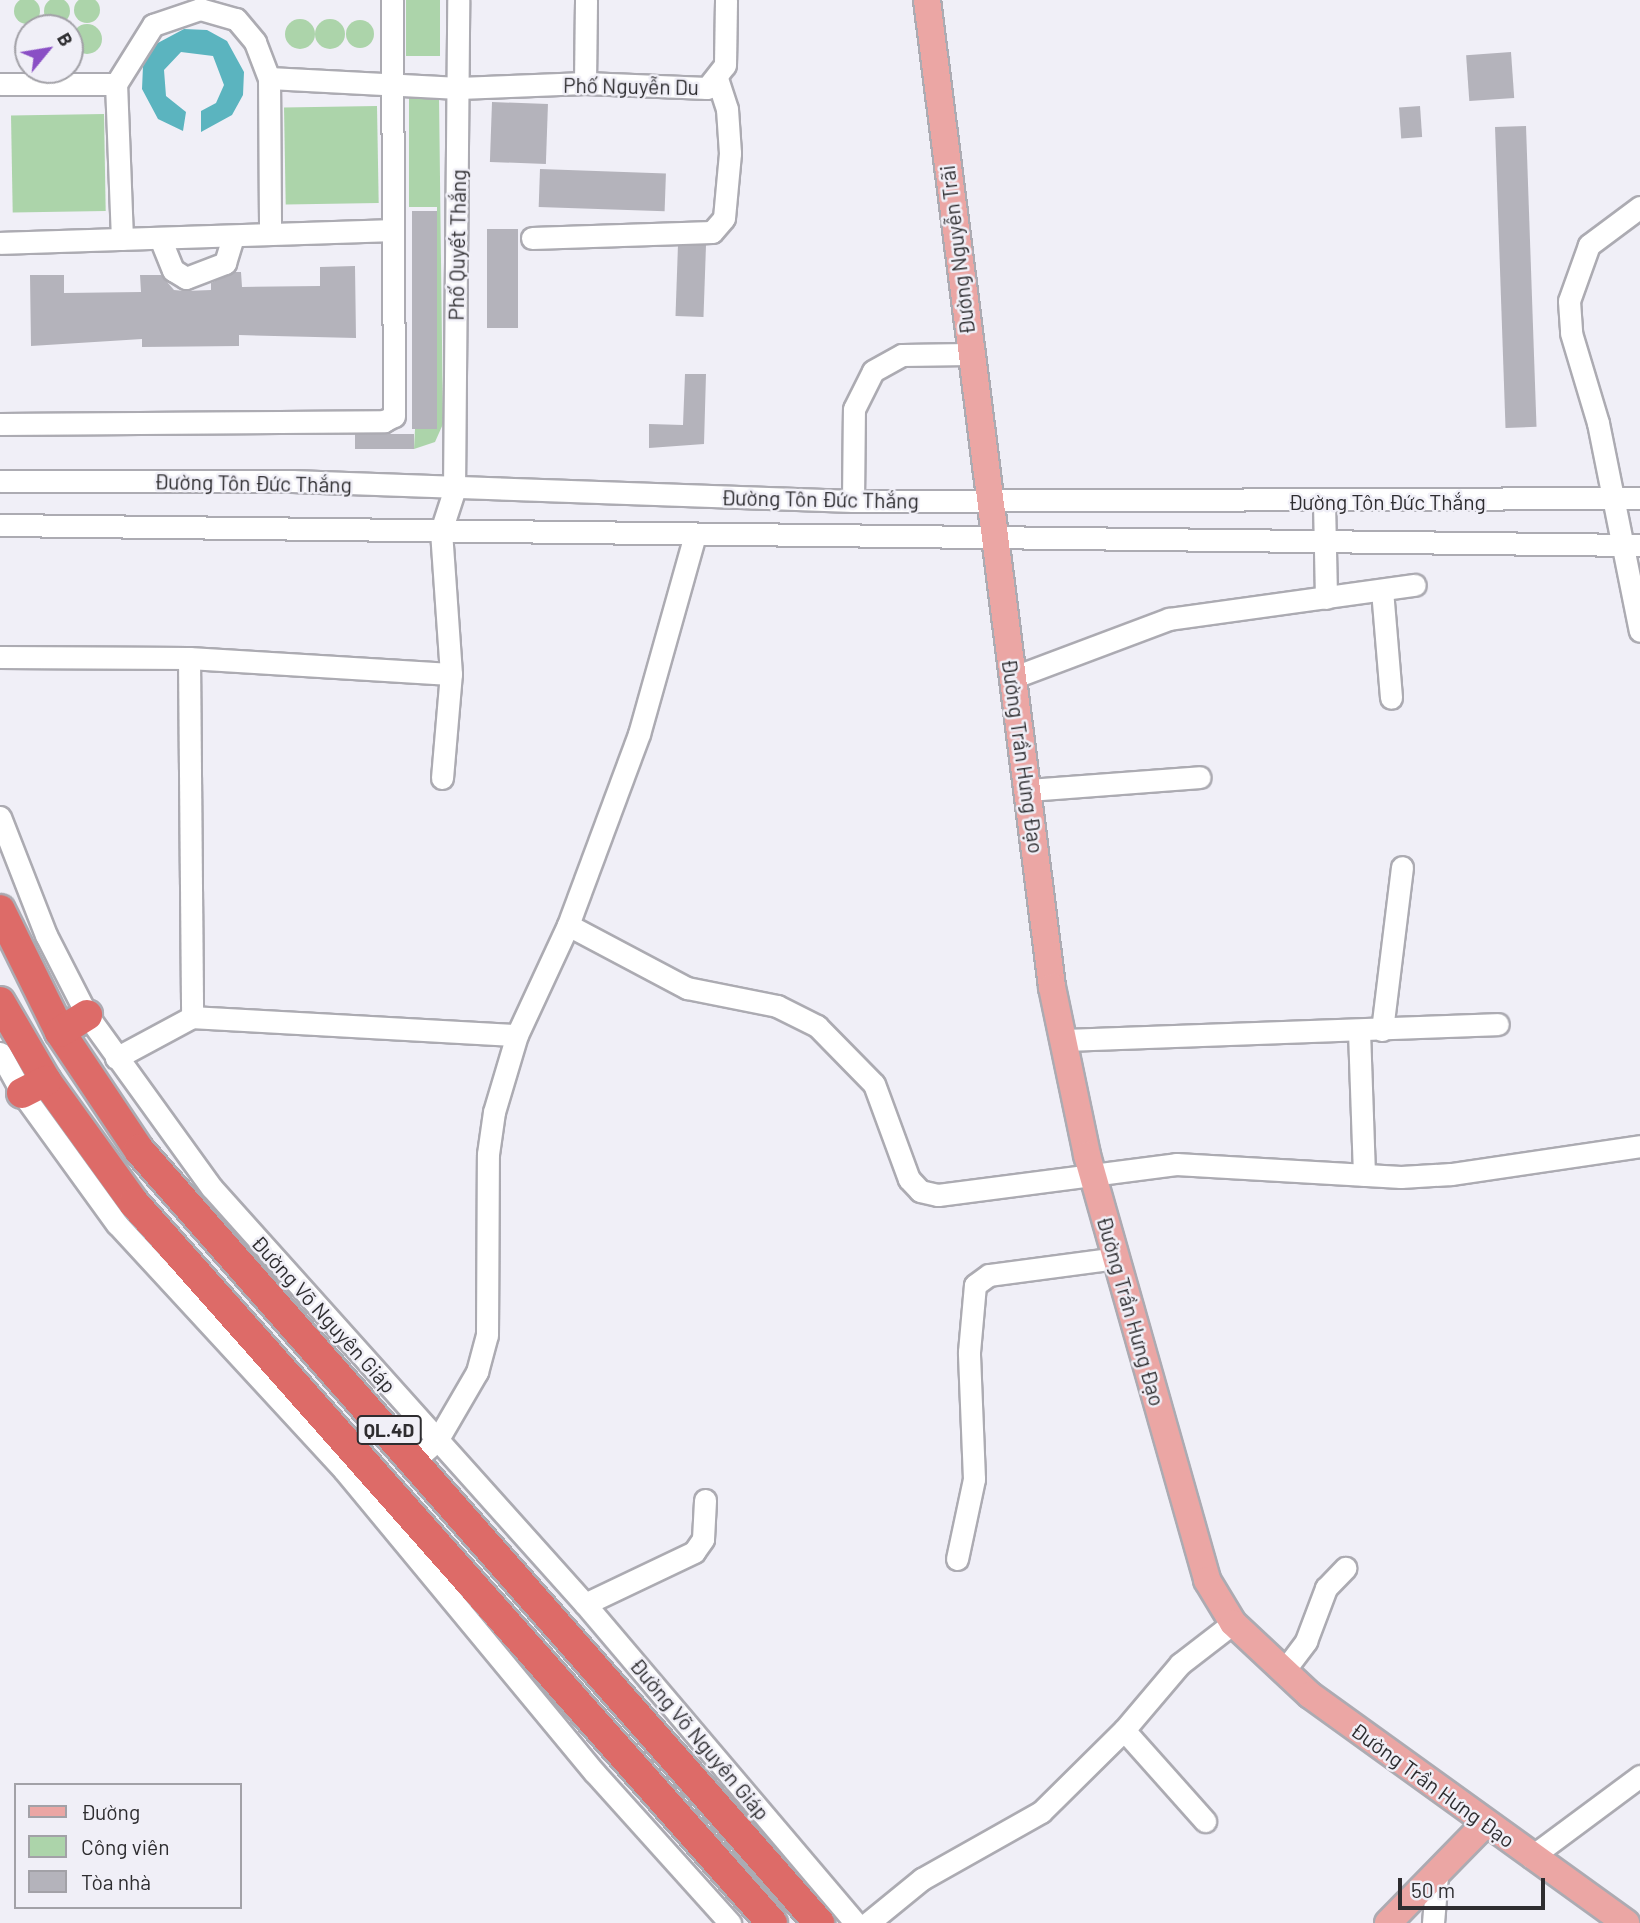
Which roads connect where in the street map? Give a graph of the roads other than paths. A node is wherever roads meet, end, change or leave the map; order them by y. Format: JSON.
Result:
{"nodes":[{"id":1,"x":392,"y":0,"type":"edge"},
{"id":2,"x":458,"y":0,"type":"edge"},
{"id":3,"x":586,"y":0,"type":"edge"},
{"id":4,"x":726,"y":0,"type":"edge"},
{"id":5,"x":927,"y":0,"type":"edge"},
{"id":6,"x":269,"y":78,"type":"junction"},
{"id":7,"x":718,"y":80,"type":"junction"},
{"id":8,"x":584,"y":83,"type":"junction"},
{"id":9,"x":0,"y":84,"type":"edge"},
{"id":10,"x":116,"y":84,"type":"junction"},
{"id":11,"x":393,"y":85,"type":"junction"},
{"id":12,"x":459,"y":88,"type":"junction"},
{"id":13,"x":1640,"y":207,"type":"edge"},
{"id":14,"x":392,"y":230,"type":"junction"},
{"id":15,"x":270,"y":234,"type":"junction"},
{"id":16,"x":233,"y":236,"type":"junction"},
{"id":17,"x":159,"y":238,"type":"junction"},
{"id":18,"x":532,"y":238,"type":"dead end"},
{"id":19,"x":122,"y":239,"type":"junction"},
{"id":20,"x":0,"y":243,"type":"edge"},
{"id":21,"x":969,"y":354,"type":"junction"},
{"id":22,"x":0,"y":424,"type":"edge"},
{"id":23,"x":0,"y":481,"type":"edge"},
{"id":24,"x":454,"y":491,"type":"junction"},
{"id":25,"x":1613,"y":498,"type":"junction"},
{"id":26,"x":1640,"y":498,"type":"edge"},
{"id":27,"x":988,"y":499,"type":"junction"},
{"id":28,"x":853,"y":501,"type":"junction"},
{"id":29,"x":1324,"y":502,"type":"junction"},
{"id":30,"x":0,"y":524,"type":"edge"},
{"id":31,"x":441,"y":531,"type":"junction"},
{"id":32,"x":695,"y":535,"type":"junction"},
{"id":33,"x":994,"y":539,"type":"junction"},
{"id":34,"x":1324,"y":539,"type":"junction"},
{"id":35,"x":1632,"y":545,"type":"edge"},
{"id":36,"x":1415,"y":585,"type":"dead end"},
{"id":37,"x":1382,"y":590,"type":"junction"},
{"id":38,"x":1326,"y":597,"type":"junction"},
{"id":39,"x":1640,"y":631,"type":"edge"},
{"id":40,"x":0,"y":657,"type":"edge"},
{"id":41,"x":188,"y":658,"type":"junction"},
{"id":42,"x":451,"y":674,"type":"junction"},
{"id":43,"x":1012,"y":678,"type":"junction"},
{"id":44,"x":1391,"y":698,"type":"dead end"},
{"id":45,"x":1200,"y":777,"type":"dead end"},
{"id":46,"x":442,"y":778,"type":"dead end"},
{"id":47,"x":1029,"y":790,"type":"junction"},
{"id":48,"x":0,"y":817,"type":"edge"},
{"id":49,"x":1402,"y":867,"type":"dead end"},
{"id":50,"x":0,"y":910,"type":"edge"},
{"id":51,"x":568,"y":925,"type":"junction"},
{"id":52,"x":0,"y":1002,"type":"edge"},
{"id":53,"x":87,"y":1015,"type":"junction"},
{"id":54,"x":192,"y":1017,"type":"junction"},
{"id":55,"x":1498,"y":1024,"type":"dead end"},
{"id":56,"x":1382,"y":1030,"type":"junction"},
{"id":57,"x":1359,"y":1031,"type":"junction"},
{"id":58,"x":60,"y":1032,"type":"junction"},
{"id":59,"x":517,"y":1035,"type":"junction"},
{"id":60,"x":1062,"y":1040,"type":"junction"},
{"id":61,"x":0,"y":1053,"type":"edge"},
{"id":62,"x":116,"y":1058,"type":"junction"},
{"id":63,"x":34,"y":1087,"type":"junction"},
{"id":64,"x":1640,"y":1146,"type":"edge"},
{"id":65,"x":1092,"y":1174,"type":"junction"},
{"id":66,"x":1364,"y":1175,"type":"junction"},
{"id":67,"x":1117,"y":1258,"type":"junction"},
{"id":68,"x":438,"y":1439,"type":"junction"},
{"id":69,"x":415,"y":1460,"type":"junction"},
{"id":70,"x":705,"y":1500,"type":"dead end"},
{"id":71,"x":957,"y":1559,"type":"dead end"},
{"id":72,"x":1345,"y":1568,"type":"dead end"},
{"id":73,"x":585,"y":1604,"type":"junction"},
{"id":74,"x":1233,"y":1623,"type":"junction"},
{"id":75,"x":1283,"y":1672,"type":"junction"},
{"id":76,"x":1124,"y":1730,"type":"junction"},
{"id":77,"x":1640,"y":1776,"type":"edge"},
{"id":78,"x":1205,"y":1821,"type":"dead end"},
{"id":79,"x":1485,"y":1824,"type":"junction"},
{"id":80,"x":1531,"y":1857,"type":"junction"},
{"id":81,"x":1437,"y":1875,"type":"junction"},
{"id":82,"x":730,"y":1923,"type":"edge"},
{"id":83,"x":772,"y":1923,"type":"edge"},
{"id":84,"x":819,"y":1923,"type":"edge"},
{"id":85,"x":856,"y":1923,"type":"edge"},
{"id":86,"x":868,"y":1923,"type":"edge"},
{"id":87,"x":1388,"y":1923,"type":"edge"},
{"id":88,"x":1433,"y":1923,"type":"edge"},
{"id":89,"x":1626,"y":1923,"type":"edge"}],
"edges":[{"from":1,"to":11,"type":"street"},
{"from":2,"to":12,"type":"street","name":"Phố Quyết Thắng"},
{"from":3,"to":8,"type":"street"},
{"from":4,"to":7,"type":"street","name":"Phố Nguyễn Du"},
{"from":5,"to":21,"type":"main road","name":"Đường Nguyễn Trãi"},
{"from":6,"to":10,"type":"street"},
{"from":6,"to":11,"type":"street","name":"Phố Nguyễn Du"},
{"from":6,"to":15,"type":"street"},
{"from":7,"to":8,"type":"street","name":"Phố Nguyễn Du"},
{"from":7,"to":18,"type":"street"},
{"from":8,"to":12,"type":"street","name":"Phố Nguyễn Du"},
{"from":9,"to":10,"type":"street"},
{"from":10,"to":19,"type":"street"},
{"from":11,"to":12,"type":"street","name":"Phố Nguyễn Du"},
{"from":11,"to":14,"type":"street"},
{"from":12,"to":24,"type":"street","name":"Phố Quyết Thắng"},
{"from":13,"to":25,"type":"street"},
{"from":14,"to":15,"type":"street"},
{"from":14,"to":22,"type":"street"},
{"from":15,"to":16,"type":"street"},
{"from":16,"to":17,"type":"street"},
{"from":16,"to":17,"type":"street"},
{"from":17,"to":19,"type":"street"},
{"from":19,"to":20,"type":"street"},
{"from":21,"to":27,"type":"main road","name":"Đường Nguyễn Trãi"},
{"from":21,"to":28,"type":"street"},
{"from":23,"to":24,"type":"street","name":"Đường Tôn Đức Thắng"},
{"from":24,"to":28,"type":"street","name":"Đường Tôn Đức Thắng"},
{"from":24,"to":31,"type":"street","name":"Phố Quyết Thắng"},
{"from":25,"to":26,"type":"street","name":"Đường Tôn Đức Thắng"},
{"from":25,"to":29,"type":"street","name":"Đường Tôn Đức Thắng"},
{"from":25,"to":35,"type":"street"},
{"from":27,"to":28,"type":"street","name":"Đường Tôn Đức Thắng"},
{"from":27,"to":29,"type":"street","name":"Đường Tôn Đức Thắng"},
{"from":27,"to":33,"type":"main road","name":"Đường Trần Hưng Đạo"},
{"from":29,"to":34,"type":"street"},
{"from":30,"to":31,"type":"street","name":"Đường Tôn Đức Thắng"},
{"from":31,"to":32,"type":"street","name":"Đường Tôn Đức Thắng"},
{"from":31,"to":42,"type":"street"},
{"from":32,"to":33,"type":"street","name":"Đường Tôn Đức Thắng"},
{"from":32,"to":51,"type":"street"},
{"from":33,"to":34,"type":"street","name":"Đường Tôn Đức Thắng"},
{"from":33,"to":43,"type":"main road","name":"Đường Trần Hưng Đạo"},
{"from":34,"to":35,"type":"street","name":"Đường Tôn Đức Thắng"},
{"from":34,"to":38,"type":"street"},
{"from":35,"to":39,"type":"street"},
{"from":36,"to":37,"type":"street"},
{"from":37,"to":38,"type":"street"},
{"from":37,"to":44,"type":"street"},
{"from":38,"to":43,"type":"street"},
{"from":40,"to":41,"type":"street"},
{"from":41,"to":42,"type":"street"},
{"from":41,"to":54,"type":"street"},
{"from":42,"to":46,"type":"street"},
{"from":43,"to":47,"type":"main road","name":"Đường Trần Hưng Đạo"},
{"from":45,"to":47,"type":"street"},
{"from":47,"to":60,"type":"main road","name":"Đường Trần Hưng Đạo"},
{"from":48,"to":53,"type":"street","name":"Đường Võ Nguyên Giáp"},
{"from":49,"to":56,"type":"street"},
{"from":50,"to":58,"type":"highway","name":"Đường Võ Nguyên Giáp","number":"QL.4D"},
{"from":51,"to":59,"type":"street"},
{"from":51,"to":65,"type":"street"},
{"from":52,"to":63,"type":"highway","number":"QL.4D"},
{"from":53,"to":58,"type":"highway"},
{"from":53,"to":62,"type":"street","name":"Đường Võ Nguyên Giáp"},
{"from":54,"to":59,"type":"street"},
{"from":54,"to":62,"type":"street"},
{"from":55,"to":56,"type":"street"},
{"from":56,"to":57,"type":"street"},
{"from":57,"to":60,"type":"street"},
{"from":57,"to":66,"type":"street"},
{"from":58,"to":69,"type":"highway","name":"Đường Võ Nguyên Giáp","number":"QL.4D"},
{"from":59,"to":68,"type":"street"},
{"from":60,"to":65,"type":"main road","name":"Đường Trần Hưng Đạo"},
{"from":61,"to":63,"type":"street"},
{"from":62,"to":68,"type":"street","name":"Đường Võ Nguyên Giáp"},
{"from":63,"to":82,"type":"street"},
{"from":63,"to":83,"type":"highway","number":"QL.4D"},
{"from":64,"to":66,"type":"street"},
{"from":65,"to":66,"type":"street"},
{"from":65,"to":67,"type":"main road","name":"Đường Trần Hưng Đạo"},
{"from":67,"to":71,"type":"street"},
{"from":67,"to":74,"type":"main road","name":"Đường Trần Hưng Đạo"},
{"from":68,"to":69,"type":"street"},
{"from":68,"to":73,"type":"street","name":"Đường Võ Nguyên Giáp"},
{"from":69,"to":84,"type":"highway","name":"Đường Võ Nguyên Giáp","number":"QL.4D"},
{"from":70,"to":73,"type":"street"},
{"from":72,"to":75,"type":"street"},
{"from":73,"to":85,"type":"street","name":"Đường Võ Nguyên Giáp"},
{"from":74,"to":75,"type":"main road","name":"Đường Trần Hưng Đạo"},
{"from":74,"to":76,"type":"street"},
{"from":75,"to":79,"type":"main road","name":"Đường Trần Hưng Đạo"},
{"from":76,"to":78,"type":"street"},
{"from":76,"to":86,"type":"street"},
{"from":77,"to":80,"type":"street"},
{"from":79,"to":80,"type":"main road","name":"Đường Trần Hưng Đạo"},
{"from":79,"to":81,"type":"main road"},
{"from":80,"to":89,"type":"main road","name":"Đường Trần Hưng Đạo"},
{"from":81,"to":87,"type":"main road"},
{"from":81,"to":88,"type":"street"}]}
